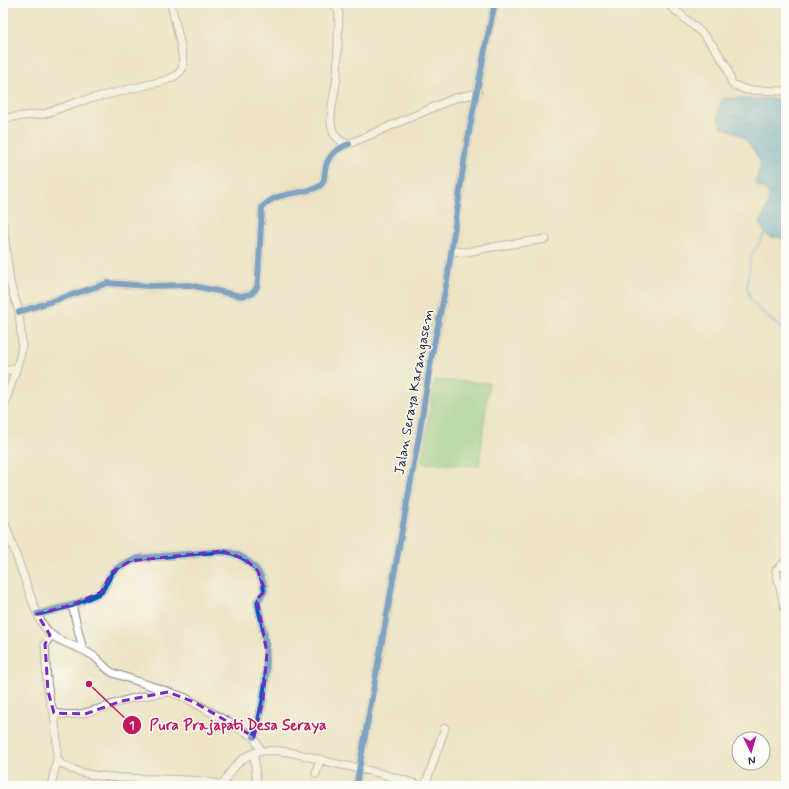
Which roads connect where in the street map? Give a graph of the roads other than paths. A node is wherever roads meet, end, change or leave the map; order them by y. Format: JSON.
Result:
{"nodes":[{"id":1,"x":171,"y":3,"type":"edge"},
{"id":2,"x":331,"y":3,"type":"edge"},
{"id":3,"x":495,"y":3,"type":"edge"},
{"id":4,"x":667,"y":3,"type":"edge"},
{"id":5,"x":786,"y":91,"type":"edge"},
{"id":6,"x":478,"y":93,"type":"junction"},
{"id":7,"x":3,"y":118,"type":"edge"},
{"id":8,"x":349,"y":144,"type":"junction"},
{"id":9,"x":3,"y":224,"type":"edge"},
{"id":10,"x":546,"y":239,"type":"dead end"},
{"id":11,"x":451,"y":251,"type":"junction"},
{"id":12,"x":20,"y":312,"type":"junction"},
{"id":13,"x":15,"y":369,"type":"junction"},
{"id":14,"x":3,"y":372,"type":"edge"},
{"id":15,"x":3,"y":408,"type":"edge"},
{"id":16,"x":3,"y":518,"type":"edge"},
{"id":17,"x":7,"y":541,"type":"edge"},
{"id":18,"x":784,"y":562,"type":"dead end"},
{"id":19,"x":72,"y":605,"type":"junction"},
{"id":20,"x":37,"y":614,"type":"junction"},
{"id":21,"x":786,"y":615,"type":"edge"},
{"id":22,"x":51,"y":636,"type":"junction"},
{"id":23,"x":83,"y":650,"type":"junction"},
{"id":24,"x":168,"y":692,"type":"junction"},
{"id":25,"x":54,"y":713,"type":"junction"},
{"id":26,"x":445,"y":728,"type":"dead end"},
{"id":27,"x":254,"y":737,"type":"junction"},
{"id":28,"x":261,"y":751,"type":"junction"},
{"id":29,"x":254,"y":754,"type":"junction"},
{"id":30,"x":320,"y":759,"type":"junction"},
{"id":31,"x":57,"y":760,"type":"junction"},
{"id":32,"x":360,"y":768,"type":"junction"},
{"id":33,"x":316,"y":774,"type":"dead end"},
{"id":34,"x":405,"y":783,"type":"edge"},
{"id":35,"x":51,"y":786,"type":"edge"},
{"id":36,"x":223,"y":786,"type":"edge"},
{"id":37,"x":257,"y":786,"type":"edge"},
{"id":38,"x":356,"y":786,"type":"edge"},
{"id":39,"x":420,"y":786,"type":"edge"},
{"id":40,"x":425,"y":786,"type":"edge"}],
"edges":[{"from":1,"to":7,"type":"street"},
{"from":2,"to":8,"type":"street"},
{"from":3,"to":6,"type":"street","name":"Jalan Seraya Karangasem"},
{"from":4,"to":5,"type":"street"},
{"from":6,"to":8,"type":"street"},
{"from":6,"to":11,"type":"street","name":"Jalan Seraya Karangasem"},
{"from":8,"to":12,"type":"street"},
{"from":9,"to":12,"type":"street"},
{"from":10,"to":11,"type":"street"},
{"from":11,"to":32,"type":"street","name":"Jalan Seraya Karangasem"},
{"from":12,"to":13,"type":"street"},
{"from":13,"to":14,"type":"street"},
{"from":13,"to":15,"type":"street"},
{"from":16,"to":17,"type":"street"},
{"from":17,"to":20,"type":"street"},
{"from":18,"to":21,"type":"street"},
{"from":19,"to":20,"type":"street"},
{"from":19,"to":23,"type":"street"},
{"from":19,"to":27,"type":"street"},
{"from":20,"to":22,"type":"street"},
{"from":22,"to":23,"type":"street"},
{"from":22,"to":25,"type":"street"},
{"from":23,"to":24,"type":"street"},
{"from":24,"to":25,"type":"street"},
{"from":24,"to":27,"type":"street"},
{"from":25,"to":31,"type":"street"},
{"from":26,"to":40,"type":"street"},
{"from":27,"to":28,"type":"street"},
{"from":28,"to":29,"type":"street"},
{"from":28,"to":30,"type":"street"},
{"from":29,"to":36,"type":"street"},
{"from":29,"to":37,"type":"street"},
{"from":30,"to":32,"type":"street"},
{"from":30,"to":33,"type":"street"},
{"from":31,"to":35,"type":"street"},
{"from":31,"to":36,"type":"street"},
{"from":32,"to":34,"type":"street"},
{"from":32,"to":38,"type":"street","name":"Jalan Seraya Karangasem"},
{"from":34,"to":39,"type":"street"}]}
